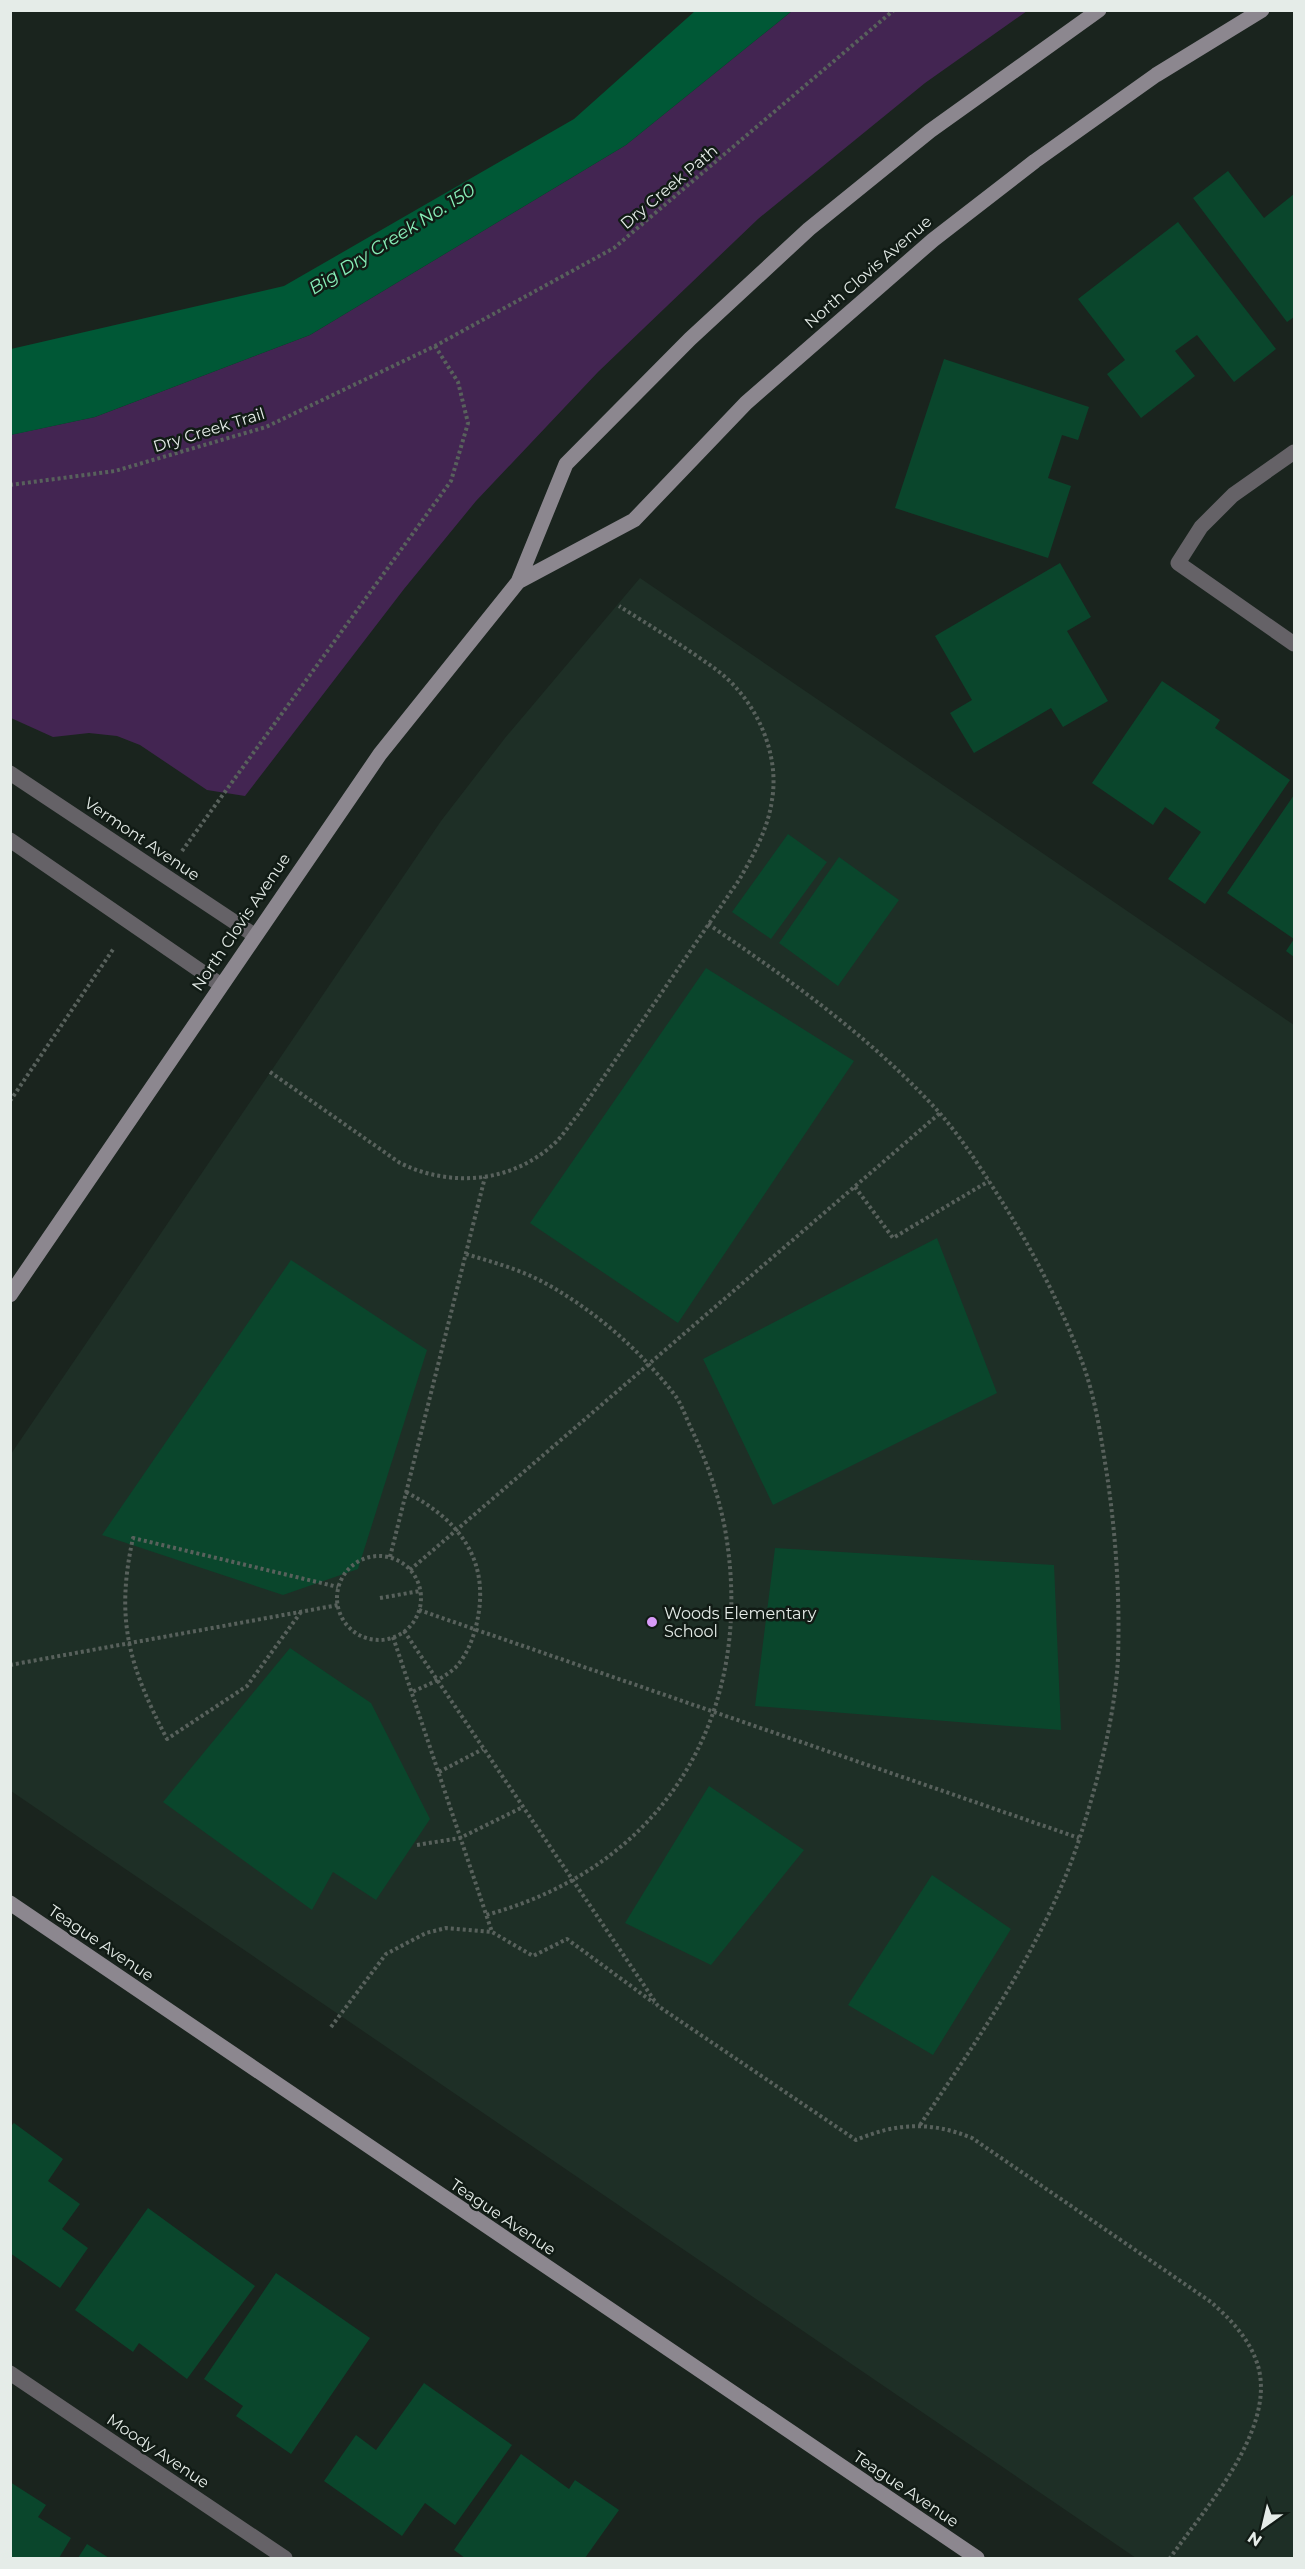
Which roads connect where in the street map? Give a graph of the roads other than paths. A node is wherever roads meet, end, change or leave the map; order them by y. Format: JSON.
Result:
{"nodes":[{"id":1,"x":1099,"y":10,"type":"edge"},
{"id":2,"x":1262,"y":10,"type":"edge"},
{"id":3,"x":1294,"y":452,"type":"edge"},
{"id":4,"x":518,"y":582,"type":"junction"},
{"id":5,"x":1294,"y":644,"type":"edge"},
{"id":6,"x":10,"y":773,"type":"edge"},
{"id":7,"x":10,"y":840,"type":"edge"},
{"id":8,"x":254,"y":936,"type":"junction"},
{"id":9,"x":221,"y":985,"type":"junction"},
{"id":10,"x":10,"y":1295,"type":"edge"},
{"id":11,"x":10,"y":1903,"type":"edge"},
{"id":12,"x":10,"y":2373,"type":"edge"},
{"id":13,"x":285,"y":2559,"type":"edge"},
{"id":14,"x":977,"y":2559,"type":"edge"}],
"edges":[{"from":1,"to":4,"type":"main road","name":"North Clovis Avenue"},
{"from":2,"to":4,"type":"main road","name":"North Clovis Avenue"},
{"from":3,"to":5,"type":"street"},
{"from":4,"to":8,"type":"main road","name":"North Clovis Avenue"},
{"from":6,"to":8,"type":"street","name":"Vermont Avenue"},
{"from":7,"to":9,"type":"street"},
{"from":8,"to":9,"type":"main road","name":"North Clovis Avenue"},
{"from":9,"to":10,"type":"main road","name":"North Clovis Avenue"},
{"from":11,"to":14,"type":"main road","name":"Teague Avenue"},
{"from":12,"to":13,"type":"street","name":"Moody Avenue"}]}
